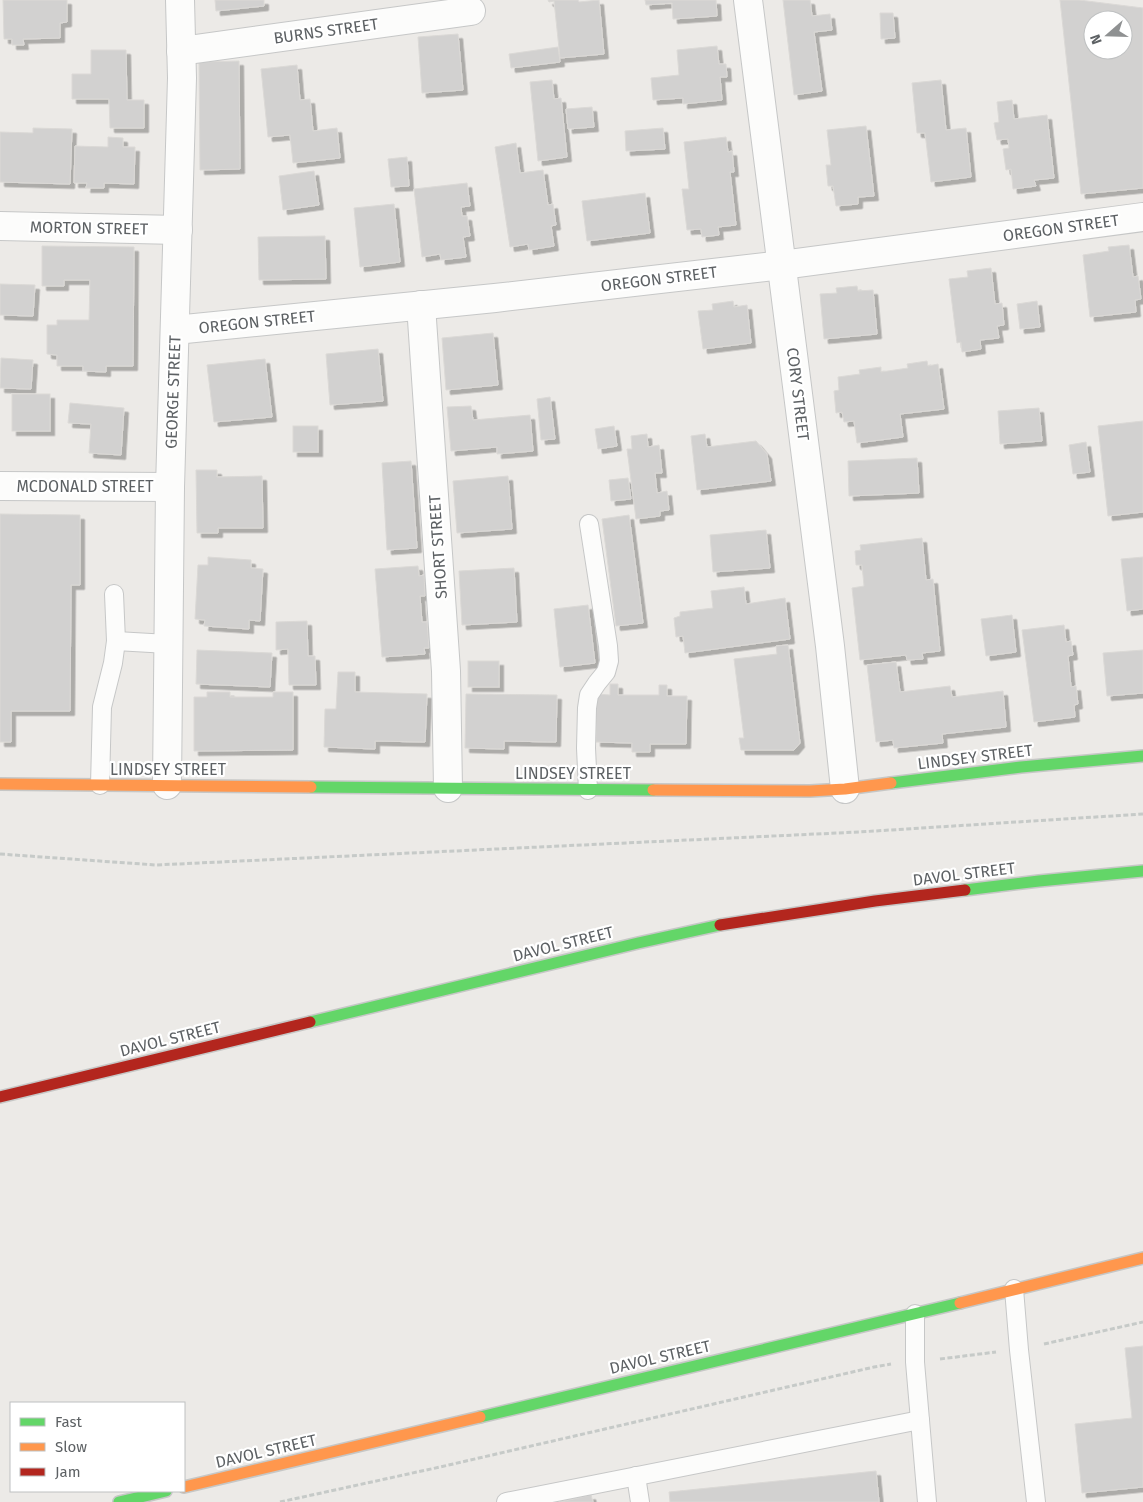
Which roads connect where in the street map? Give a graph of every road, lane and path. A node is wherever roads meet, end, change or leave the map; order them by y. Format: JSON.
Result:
{"nodes":[{"id":1,"x":180,"y":0,"type":"edge"},
{"id":2,"x":748,"y":0,"type":"edge"},
{"id":3,"x":471,"y":11,"type":"dead end"},
{"id":4,"x":181,"y":51,"type":"junction"},
{"id":5,"x":1143,"y":217,"type":"edge"},
{"id":6,"x":0,"y":226,"type":"edge"},
{"id":7,"x":178,"y":230,"type":"junction"},
{"id":8,"x":782,"y":265,"type":"junction"},
{"id":9,"x":421,"y":305,"type":"junction"},
{"id":10,"x":174,"y":330,"type":"junction"},
{"id":11,"x":0,"y":486,"type":"edge"},
{"id":12,"x":170,"y":487,"type":"junction"},
{"id":13,"x":589,"y":524,"type":"dead end"},
{"id":14,"x":114,"y":594,"type":"dead end"},
{"id":15,"x":116,"y":641,"type":"junction"},
{"id":16,"x":168,"y":644,"type":"junction"},
{"id":17,"x":1143,"y":756,"type":"edge"},
{"id":18,"x":0,"y":784,"type":"edge"},
{"id":19,"x":100,"y":785,"type":"junction"},
{"id":20,"x":167,"y":785,"type":"junction"},
{"id":21,"x":448,"y":788,"type":"junction"},
{"id":22,"x":845,"y":789,"type":"junction"},
{"id":23,"x":588,"y":790,"type":"junction"},
{"id":24,"x":1143,"y":814,"type":"edge"},
{"id":25,"x":0,"y":854,"type":"edge"},
{"id":26,"x":1143,"y":871,"type":"edge"},
{"id":27,"x":0,"y":1097,"type":"edge"},
{"id":28,"x":1143,"y":1258,"type":"edge"},
{"id":29,"x":1014,"y":1289,"type":"junction"},
{"id":30,"x":915,"y":1314,"type":"junction"},
{"id":31,"x":1143,"y":1322,"type":"edge"},
{"id":32,"x":1019,"y":1350,"type":"junction"},
{"id":33,"x":915,"y":1362,"type":"junction"},
{"id":34,"x":920,"y":1420,"type":"junction"},
{"id":35,"x":636,"y":1476,"type":"junction"},
{"id":36,"x":185,"y":1487,"type":"edge"},
{"id":37,"x":162,"y":1492,"type":"edge"},
{"id":38,"x":119,"y":1502,"type":"edge"},
{"id":39,"x":280,"y":1502,"type":"edge"},
{"id":40,"x":506,"y":1502,"type":"edge"},
{"id":41,"x":640,"y":1502,"type":"edge"},
{"id":42,"x":927,"y":1502,"type":"edge"},
{"id":43,"x":1036,"y":1502,"type":"edge"}],
"edges":[{"from":1,"to":4,"type":"street","name":"GEORGE STREET"},
{"from":2,"to":8,"type":"street","name":"CORY STREET"},
{"from":3,"to":4,"type":"street","name":"BURNS STREET"},
{"from":4,"to":7,"type":"street","name":"GEORGE STREET"},
{"from":5,"to":8,"type":"street","name":"OREGON STREET"},
{"from":6,"to":7,"type":"street","name":"MORTON STREET"},
{"from":7,"to":10,"type":"street","name":"GEORGE STREET"},
{"from":8,"to":9,"type":"street","name":"OREGON STREET"},
{"from":8,"to":22,"type":"street","name":"CORY STREET"},
{"from":9,"to":10,"type":"street","name":"OREGON STREET"},
{"from":9,"to":21,"type":"street","name":"SHORT STREET"},
{"from":10,"to":12,"type":"street","name":"GEORGE STREET"},
{"from":11,"to":12,"type":"street","name":"MCDONALD STREET"},
{"from":12,"to":16,"type":"street","name":"GEORGE STREET"},
{"from":13,"to":23,"type":"lane"},
{"from":14,"to":15,"type":"lane"},
{"from":15,"to":16,"type":"lane"},
{"from":15,"to":19,"type":"lane"},
{"from":16,"to":20,"type":"street","name":"GEORGE STREET"},
{"from":17,"to":22,"type":"main road","name":"LINDSEY STREET"},
{"from":18,"to":19,"type":"main road","name":"LINDSEY STREET"},
{"from":19,"to":20,"type":"main road","name":"LINDSEY STREET"},
{"from":20,"to":21,"type":"main road","name":"LINDSEY STREET"},
{"from":21,"to":23,"type":"main road","name":"LINDSEY STREET"},
{"from":22,"to":23,"type":"main road","name":"LINDSEY STREET"},
{"from":24,"to":25,"type":"path"},
{"from":26,"to":27,"type":"main road","name":"DAVOL STREET"},
{"from":28,"to":29,"type":"main road","name":"DAVOL STREET"},
{"from":29,"to":30,"type":"main road","name":"DAVOL STREET"},
{"from":29,"to":32,"type":"lane"},
{"from":30,"to":33,"type":"lane"},
{"from":30,"to":36,"type":"main road","name":"DAVOL STREET"},
{"from":31,"to":32,"type":"path"},
{"from":32,"to":33,"type":"path"},
{"from":32,"to":43,"type":"lane"},
{"from":33,"to":34,"type":"lane"},
{"from":33,"to":39,"type":"path"},
{"from":34,"to":35,"type":"lane"},
{"from":34,"to":42,"type":"lane"},
{"from":35,"to":40,"type":"lane"},
{"from":35,"to":41,"type":"lane"},
{"from":37,"to":38,"type":"main road"}]}
